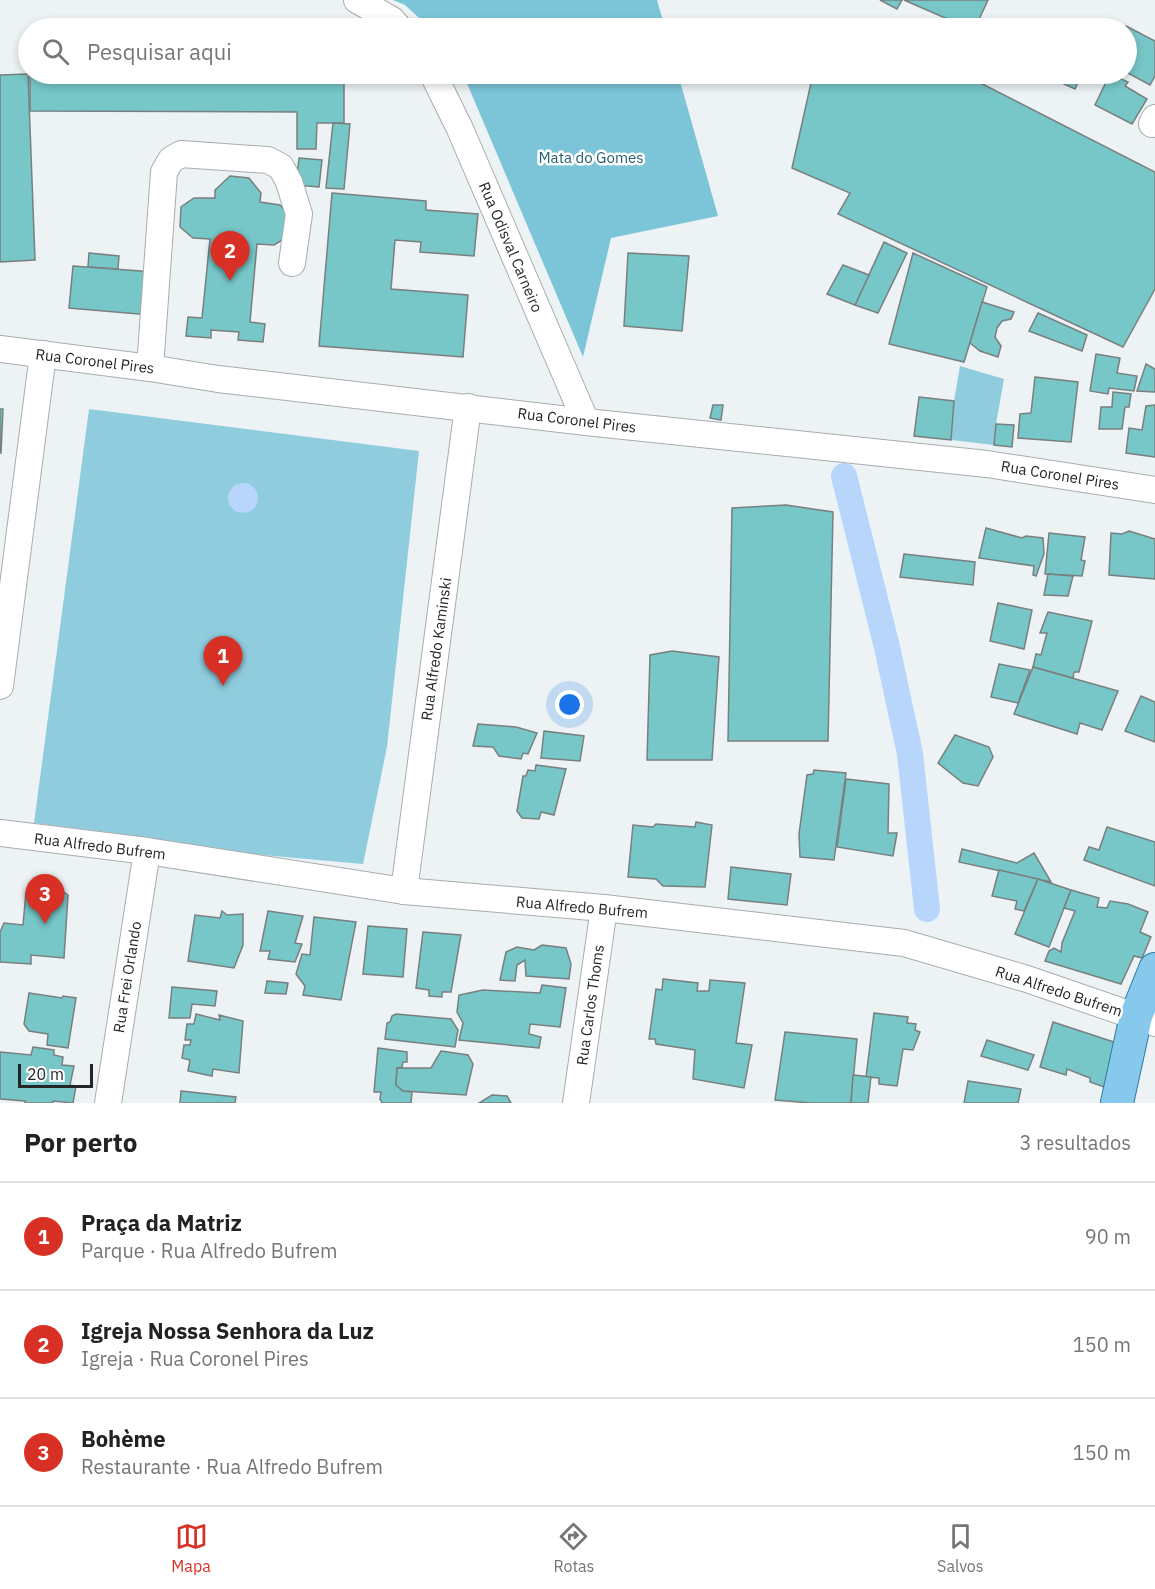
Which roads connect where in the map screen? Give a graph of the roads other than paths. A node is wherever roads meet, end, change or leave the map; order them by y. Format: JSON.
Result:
{"nodes":[{"id":1,"x":357,"y":0,"type":"edge"},
{"id":2,"x":388,"y":18,"type":"edge"},
{"id":3,"x":438,"y":84,"type":"edge"},
{"id":4,"x":292,"y":263,"type":"dead end"},
{"id":5,"x":0,"y":349,"type":"edge"},
{"id":6,"x":44,"y":354,"type":"junction"},
{"id":7,"x":150,"y":368,"type":"junction"},
{"id":8,"x":468,"y":406,"type":"junction"},
{"id":9,"x":586,"y":422,"type":"junction"},
{"id":10,"x":1155,"y":490,"type":"edge"},
{"id":11,"x":0,"y":686,"type":"edge"},
{"id":12,"x":0,"y":833,"type":"edge"},
{"id":13,"x":147,"y":851,"type":"junction"},
{"id":14,"x":404,"y":891,"type":"junction"},
{"id":15,"x":604,"y":908,"type":"junction"},
{"id":16,"x":1155,"y":969,"type":"edge"},
{"id":17,"x":1145,"y":1019,"type":"edge"},
{"id":18,"x":108,"y":1103,"type":"edge"},
{"id":19,"x":576,"y":1103,"type":"edge"},
{"id":20,"x":1117,"y":1103,"type":"edge"}],
"edges":[{"from":1,"to":2,"type":"street"},
{"from":3,"to":9,"type":"street","name":"Rua Odisval Carneiro"},
{"from":4,"to":7,"type":"street"},
{"from":5,"to":6,"type":"street","name":"Rua Coronel Pires"},
{"from":6,"to":7,"type":"street","name":"Rua Coronel Pires"},
{"from":6,"to":11,"type":"street"},
{"from":7,"to":8,"type":"street","name":"Rua Coronel Pires"},
{"from":8,"to":9,"type":"street","name":"Rua Coronel Pires"},
{"from":8,"to":14,"type":"street","name":"Rua Alfredo Kaminski"},
{"from":9,"to":10,"type":"street","name":"Rua Coronel Pires"},
{"from":12,"to":13,"type":"street","name":"Rua Alfredo Bufrem"},
{"from":13,"to":14,"type":"street","name":"Rua Alfredo Bufrem"},
{"from":13,"to":18,"type":"street","name":"Rua Frei Orlando"},
{"from":14,"to":15,"type":"street","name":"Rua Alfredo Bufrem"},
{"from":15,"to":17,"type":"street","name":"Rua Alfredo Bufrem"},
{"from":15,"to":19,"type":"street","name":"Rua Carlos Thoms"},
{"from":16,"to":17,"type":"main road"},
{"from":17,"to":20,"type":"main road"}]}
